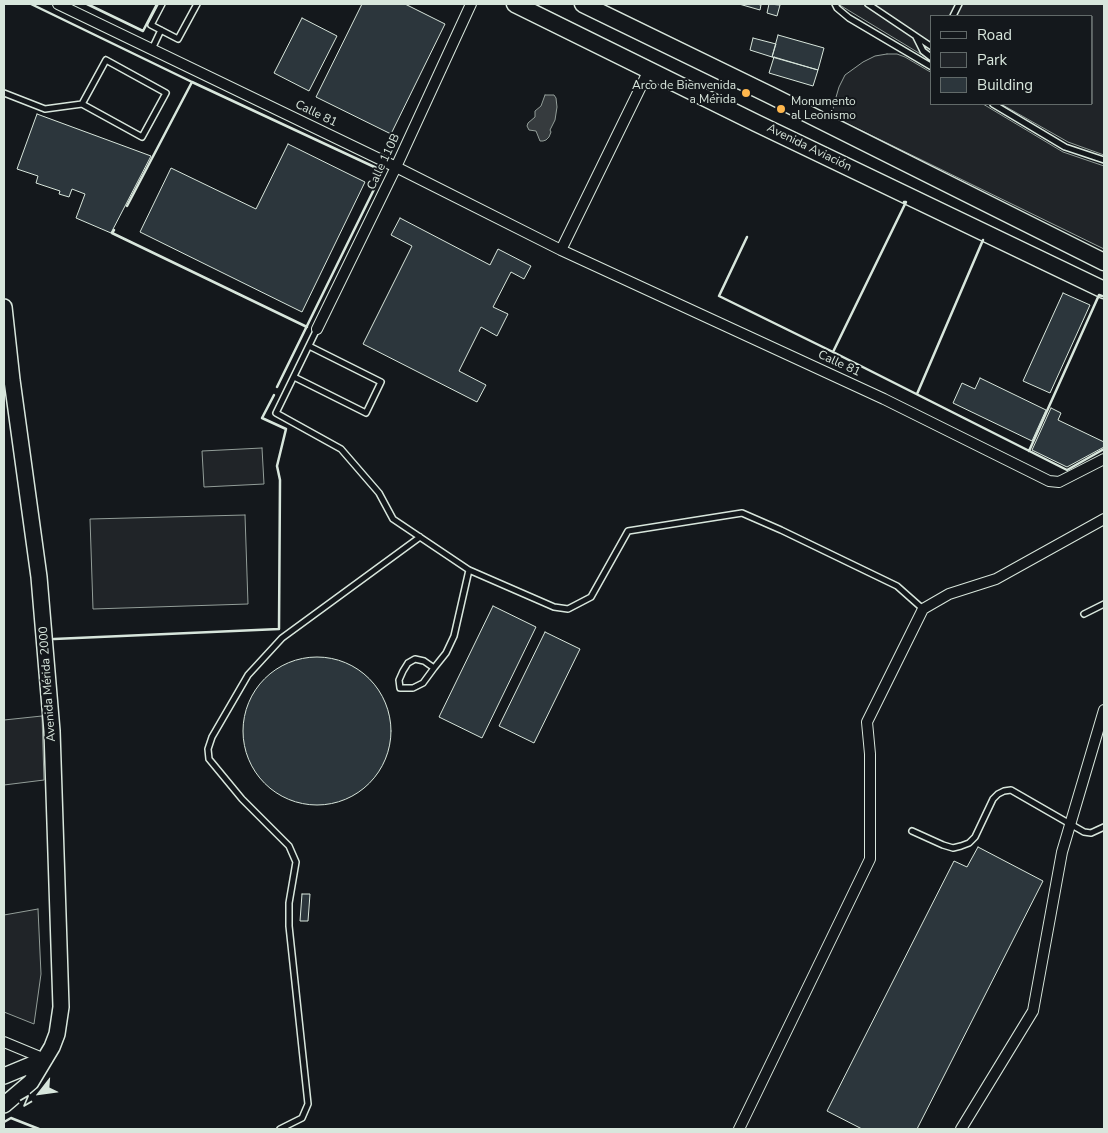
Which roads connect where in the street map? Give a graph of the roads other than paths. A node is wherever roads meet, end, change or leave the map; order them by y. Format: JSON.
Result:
{"nodes":[{"id":1,"x":58,"y":4,"type":"edge"},
{"id":2,"x":162,"y":4,"type":"edge"},
{"id":3,"x":197,"y":4,"type":"edge"},
{"id":4,"x":471,"y":4,"type":"edge"},
{"id":5,"x":515,"y":4,"type":"edge"},
{"id":6,"x":583,"y":4,"type":"edge"},
{"id":7,"x":835,"y":4,"type":"edge"},
{"id":8,"x":868,"y":4,"type":"edge"},
{"id":9,"x":161,"y":30,"type":"junction"},
{"id":10,"x":916,"y":36,"type":"junction"},
{"id":11,"x":930,"y":46,"type":"edge"},
{"id":12,"x":152,"y":49,"type":"junction"},
{"id":13,"x":930,"y":56,"type":"edge"},
{"id":14,"x":930,"y":66,"type":"edge"},
{"id":15,"x":649,"y":70,"type":"junction"},
{"id":16,"x":4,"y":93,"type":"edge"},
{"id":17,"x":82,"y":104,"type":"junction"},
{"id":18,"x":995,"y":105,"type":"edge"},
{"id":19,"x":1104,"y":160,"type":"edge"},
{"id":20,"x":396,"y":167,"type":"junction"},
{"id":21,"x":561,"y":250,"type":"junction"},
{"id":22,"x":1104,"y":262,"type":"edge"},
{"id":23,"x":1104,"y":290,"type":"edge"},
{"id":24,"x":4,"y":308,"type":"edge"},
{"id":25,"x":317,"y":329,"type":"joint"},
{"id":26,"x":309,"y":346,"type":"junction"},
{"id":27,"x":294,"y":377,"type":"junction"},
{"id":28,"x":8,"y":382,"type":"edge"},
{"id":29,"x":1104,"y":459,"type":"edge"},
{"id":30,"x":1104,"y":519,"type":"edge"},
{"id":31,"x":420,"y":537,"type":"junction"},
{"id":32,"x":469,"y":570,"type":"junction"},
{"id":33,"x":1104,"y":604,"type":"edge"},
{"id":34,"x":923,"y":609,"type":"junction"},
{"id":35,"x":1084,"y":614,"type":"dead end"},
{"id":36,"x":434,"y":668,"type":"junction"},
{"id":37,"x":1104,"y":710,"type":"edge"},
{"id":38,"x":1071,"y":824,"type":"junction"},
{"id":39,"x":1104,"y":827,"type":"edge"},
{"id":40,"x":912,"y":831,"type":"dead end"},
{"id":41,"x":4,"y":1042,"type":"edge"},
{"id":42,"x":45,"y":1059,"type":"junction"},
{"id":43,"x":4,"y":1076,"type":"edge"},
{"id":44,"x":4,"y":1105,"type":"edge"},
{"id":45,"x":280,"y":1129,"type":"edge"},
{"id":46,"x":740,"y":1129,"type":"edge"},
{"id":47,"x":961,"y":1129,"type":"edge"}],
"edges":[{"from":1,"to":12,"type":"street","name":"Calle 81"},
{"from":2,"to":9,"type":"lane"},
{"from":3,"to":9,"type":"lane"},
{"from":4,"to":20,"type":"street","name":"Calle 110B"},
{"from":5,"to":15,"type":"main road","name":"Avenida Aviación"},
{"from":6,"to":22,"type":"main road"},
{"from":7,"to":14,"type":"lane"},
{"from":8,"to":10,"type":"lane"},
{"from":9,"to":12,"type":"lane"},
{"from":10,"to":11,"type":"lane"},
{"from":10,"to":13,"type":"lane"},
{"from":12,"to":20,"type":"street","name":"Calle 81"},
{"from":15,"to":21,"type":"street"},
{"from":15,"to":23,"type":"main road","name":"Avenida Aviación"},
{"from":16,"to":17,"type":"lane"},
{"from":17,"to":17,"type":"lane"},
{"from":18,"to":19,"type":"lane"},
{"from":20,"to":21,"type":"street","name":"Calle 81"},
{"from":20,"to":25,"type":"street","name":"Calle 110B"},
{"from":21,"to":29,"type":"street","name":"Calle 81"},
{"from":24,"to":28,"type":"main road","name":"Avenida Mérida 2000"},
{"from":25,"to":26,"type":"lane"},
{"from":26,"to":27,"type":"lane"},
{"from":26,"to":27,"type":"lane"},
{"from":27,"to":31,"type":"lane"},
{"from":28,"to":42,"type":"main road","name":"Avenida Mérida 2000"},
{"from":30,"to":34,"type":"street"},
{"from":31,"to":32,"type":"lane"},
{"from":31,"to":45,"type":"lane"},
{"from":32,"to":34,"type":"lane"},
{"from":32,"to":36,"type":"lane"},
{"from":33,"to":35,"type":"lane"},
{"from":34,"to":46,"type":"street"},
{"from":36,"to":36,"type":"lane"},
{"from":37,"to":38,"type":"street"},
{"from":38,"to":39,"type":"lane"},
{"from":38,"to":40,"type":"lane"},
{"from":38,"to":47,"type":"street"},
{"from":41,"to":42,"type":"street"},
{"from":42,"to":43,"type":"main road"},
{"from":42,"to":44,"type":"main road","name":"Avenida Mérida 2000"}]}
